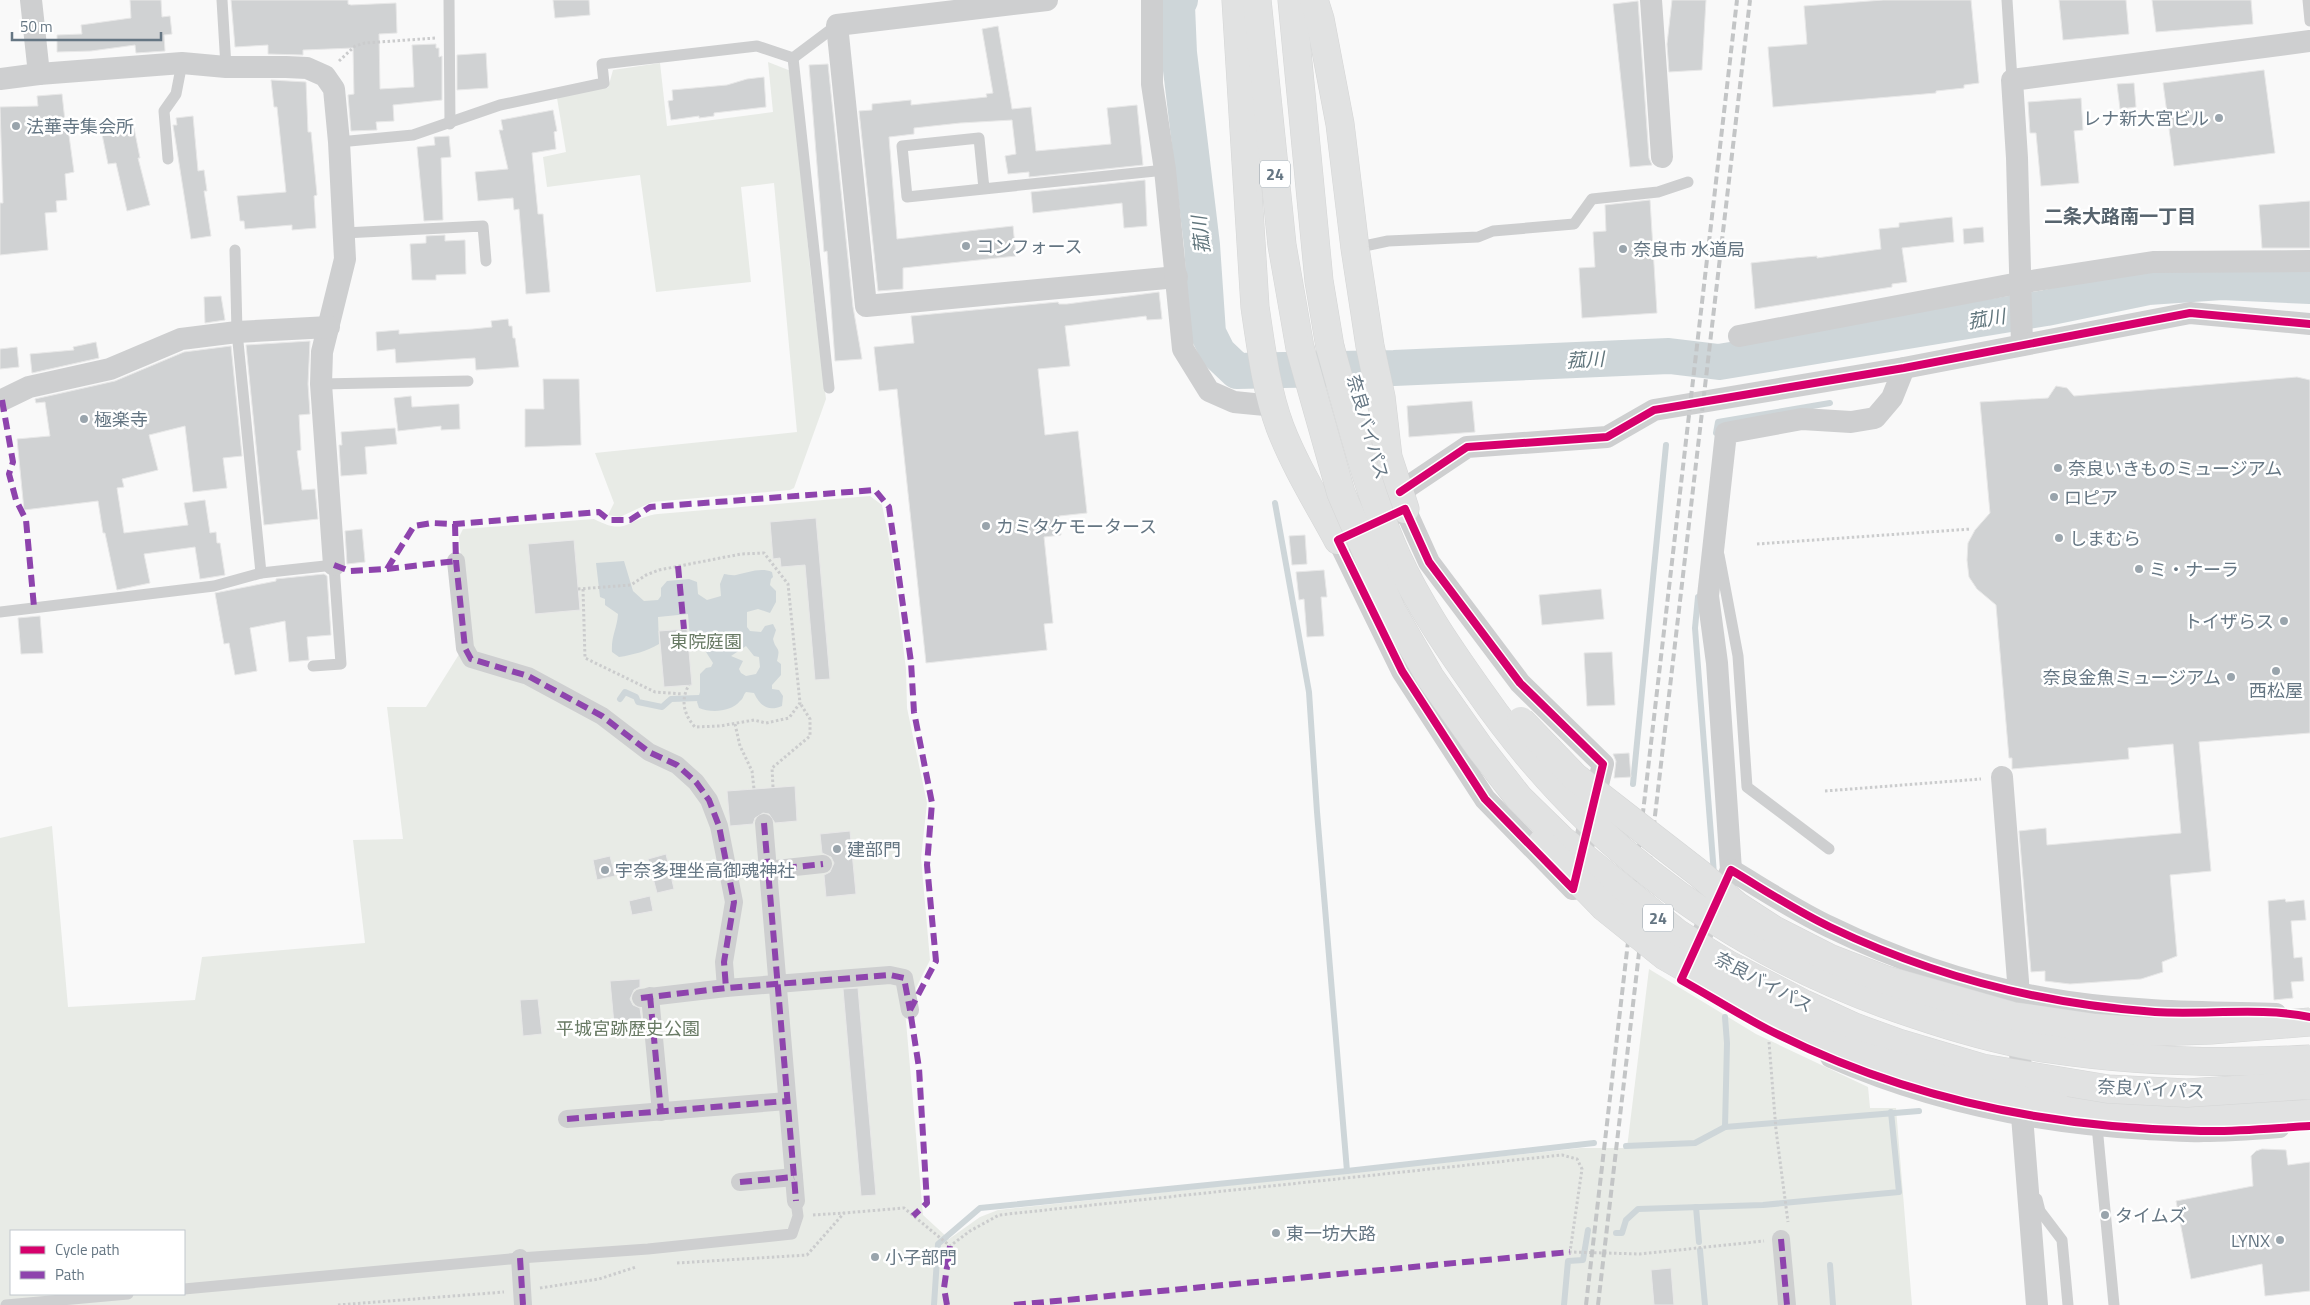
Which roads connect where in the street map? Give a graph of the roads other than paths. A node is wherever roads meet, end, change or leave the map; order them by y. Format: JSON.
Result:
{"nodes":[{"id":1,"x":31,"y":0,"type":"edge"},
{"id":2,"x":222,"y":0,"type":"edge"},
{"id":3,"x":449,"y":0,"type":"edge"},
{"id":4,"x":1047,"y":0,"type":"edge"},
{"id":5,"x":1152,"y":0,"type":"edge"},
{"id":6,"x":1236,"y":0,"type":"edge"},
{"id":7,"x":1257,"y":0,"type":"edge"},
{"id":8,"x":1292,"y":0,"type":"edge"},
{"id":9,"x":1314,"y":0,"type":"edge"},
{"id":10,"x":1651,"y":0,"type":"edge"},
{"id":11,"x":2007,"y":0,"type":"edge"},
{"id":12,"x":2308,"y":0,"type":"edge"},
{"id":13,"x":2310,"y":22,"type":"edge"},
{"id":14,"x":838,"y":25,"type":"junction"},
{"id":15,"x":2310,"y":41,"type":"edge"},
{"id":16,"x":793,"y":58,"type":"junction"},
{"id":17,"x":182,"y":63,"type":"junction"},
{"id":18,"x":226,"y":67,"type":"junction"},
{"id":19,"x":39,"y":74,"type":"junction"},
{"id":20,"x":0,"y":79,"type":"edge"},
{"id":21,"x":2012,"y":80,"type":"junction"},
{"id":22,"x":450,"y":124,"type":"junction"},
{"id":23,"x":339,"y":142,"type":"junction"},
{"id":24,"x":1662,"y":158,"type":"dead end"},
{"id":25,"x":168,"y":159,"type":"dead end"},
{"id":26,"x":1165,"y":170,"type":"junction"},
{"id":27,"x":1688,"y":182,"type":"dead end"},
{"id":28,"x":984,"y":190,"type":"junction"},
{"id":29,"x":344,"y":233,"type":"junction"},
{"id":30,"x":1356,"y":248,"type":"junction"},
{"id":31,"x":234,"y":250,"type":"dead end"},
{"id":32,"x":486,"y":261,"type":"dead end"},
{"id":33,"x":2310,"y":261,"type":"edge"},
{"id":34,"x":1177,"y":277,"type":"junction"},
{"id":35,"x":2019,"y":283,"type":"junction"},
{"id":36,"x":2310,"y":324,"type":"edge"},
{"id":37,"x":329,"y":327,"type":"junction"},
{"id":38,"x":237,"y":332,"type":"junction"},
{"id":39,"x":1739,"y":336,"type":"dead end"},
{"id":40,"x":2022,"y":345,"type":"junction"},
{"id":41,"x":1904,"y":368,"type":"junction"},
{"id":42,"x":468,"y":381,"type":"dead end"},
{"id":43,"x":321,"y":384,"type":"junction"},
{"id":44,"x":830,"y":388,"type":"dead end"},
{"id":45,"x":0,"y":400,"type":"edge"},
{"id":46,"x":1272,"y":401,"type":"junction"},
{"id":47,"x":1402,"y":500,"type":"junction"},
{"id":48,"x":1714,"y":534,"type":"junction"},
{"id":49,"x":1338,"y":540,"type":"junction"},
{"id":50,"x":456,"y":562,"type":"dead end"},
{"id":51,"x":334,"y":565,"type":"junction"},
{"id":52,"x":261,"y":573,"type":"junction"},
{"id":53,"x":0,"y":612,"type":"edge"},
{"id":54,"x":313,"y":666,"type":"dead end"},
{"id":55,"x":1465,"y":672,"type":"junction"},
{"id":56,"x":1430,"y":677,"type":"junction"},
{"id":57,"x":1993,"y":778,"type":"road end"},
{"id":58,"x":764,"y":823,"type":"dead end"},
{"id":59,"x":1829,"y":849,"type":"dead end"},
{"id":60,"x":823,"y":864,"type":"dead end"},
{"id":61,"x":767,"y":870,"type":"junction"},
{"id":62,"x":1731,"y":870,"type":"junction"},
{"id":63,"x":777,"y":984,"type":"junction"},
{"id":64,"x":726,"y":988,"type":"junction"},
{"id":65,"x":2019,"y":992,"type":"junction"},
{"id":66,"x":910,"y":1010,"type":"dead end"},
{"id":67,"x":2310,"y":1017,"type":"edge"},
{"id":68,"x":2310,"y":1022,"type":"edge"},
{"id":69,"x":2310,"y":1059,"type":"edge"},
{"id":70,"x":2310,"y":1085,"type":"edge"},
{"id":71,"x":787,"y":1101,"type":"junction"},
{"id":72,"x":661,"y":1112,"type":"junction"},
{"id":73,"x":2310,"y":1114,"type":"edge"},
{"id":74,"x":2022,"y":1116,"type":"junction"},
{"id":75,"x":567,"y":1120,"type":"dead end"},
{"id":76,"x":2097,"y":1126,"type":"junction"},
{"id":77,"x":2310,"y":1126,"type":"edge"},
{"id":78,"x":2026,"y":1163,"type":"junction"},
{"id":79,"x":794,"y":1177,"type":"junction"},
{"id":80,"x":740,"y":1182,"type":"dead end"},
{"id":81,"x":797,"y":1208,"type":"joint"},
{"id":82,"x":1781,"y":1240,"type":"road end"},
{"id":83,"x":520,"y":1258,"type":"junction"},
{"id":84,"x":185,"y":1289,"type":"edge"},
{"id":85,"x":117,"y":1295,"type":"edge"},
{"id":86,"x":6,"y":1305,"type":"edge"},
{"id":87,"x":523,"y":1305,"type":"edge"},
{"id":88,"x":1787,"y":1305,"type":"edge"},
{"id":89,"x":2037,"y":1305,"type":"edge"},
{"id":90,"x":2068,"y":1305,"type":"edge"},
{"id":91,"x":2114,"y":1305,"type":"edge"}],
"edges":[{"from":1,"to":19,"type":"street"},
{"from":2,"to":18,"type":"lane"},
{"from":3,"to":22,"type":"lane"},
{"from":4,"to":14,"type":"street"},
{"from":5,"to":26,"type":"street"},
{"from":6,"to":46,"type":"highway"},
{"from":7,"to":56,"type":"highway","name":"奈良バイパス","number":"24","bridge":true},
{"from":8,"to":55,"type":"highway","name":"奈良バイパス","number":"24","bridge":true},
{"from":9,"to":30,"type":"highway"},
{"from":10,"to":24,"type":"street"},
{"from":11,"to":21,"type":"lane"},
{"from":12,"to":13,"type":"lane"},
{"from":14,"to":16,"type":"lane"},
{"from":14,"to":34,"type":"street"},
{"from":15,"to":21,"type":"street"},
{"from":16,"to":22,"type":"lane"},
{"from":16,"to":44,"type":"lane"},
{"from":17,"to":18,"type":"street"},
{"from":17,"to":19,"type":"street"},
{"from":17,"to":25,"type":"lane"},
{"from":18,"to":23,"type":"street"},
{"from":19,"to":20,"type":"street"},
{"from":21,"to":35,"type":"street"},
{"from":22,"to":23,"type":"lane"},
{"from":23,"to":29,"type":"street"},
{"from":26,"to":28,"type":"lane"},
{"from":26,"to":34,"type":"street"},
{"from":27,"to":30,"type":"lane"},
{"from":28,"to":28,"type":"lane"},
{"from":29,"to":32,"type":"lane"},
{"from":29,"to":37,"type":"street"},
{"from":30,"to":47,"type":"highway"},
{"from":31,"to":38,"type":"lane"},
{"from":33,"to":35,"type":"street"},
{"from":34,"to":46,"type":"street"},
{"from":35,"to":39,"type":"street"},
{"from":35,"to":40,"type":"street"},
{"from":36,"to":40,"type":"street"},
{"from":37,"to":38,"type":"street"},
{"from":37,"to":43,"type":"street"},
{"from":38,"to":45,"type":"street"},
{"from":38,"to":52,"type":"lane"},
{"from":40,"to":41,"type":"street"},
{"from":41,"to":47,"type":"street"},
{"from":41,"to":48,"type":"street"},
{"from":42,"to":43,"type":"lane"},
{"from":43,"to":51,"type":"street"},
{"from":46,"to":49,"type":"highway"},
{"from":47,"to":49,"type":"street"},
{"from":47,"to":49,"type":"street"},
{"from":48,"to":59,"type":"lane"},
{"from":48,"to":62,"type":"street"},
{"from":50,"to":64,"type":"street"},
{"from":51,"to":52,"type":"lane"},
{"from":51,"to":54,"type":"lane"},
{"from":52,"to":53,"type":"lane"},
{"from":55,"to":68,"type":"highway","number":"24","bridge":true},
{"from":55,"to":69,"type":"highway","name":"奈良バイパス","number":"24","bridge":true},
{"from":56,"to":70,"type":"highway","name":"奈良バイパス","number":"24","bridge":true},
{"from":56,"to":73,"type":"highway","bridge":true},
{"from":57,"to":65,"type":"street"},
{"from":58,"to":61,"type":"street"},
{"from":60,"to":61,"type":"street"},
{"from":61,"to":63,"type":"street"},
{"from":62,"to":65,"type":"street"},
{"from":62,"to":74,"type":"street"},
{"from":63,"to":64,"type":"street"},
{"from":63,"to":66,"type":"street"},
{"from":63,"to":71,"type":"street"},
{"from":64,"to":72,"type":"street"},
{"from":65,"to":67,"type":"street"},
{"from":65,"to":74,"type":"street"},
{"from":71,"to":72,"type":"street"},
{"from":71,"to":79,"type":"street"},
{"from":72,"to":75,"type":"street"},
{"from":74,"to":76,"type":"street"},
{"from":74,"to":78,"type":"street"},
{"from":76,"to":77,"type":"street"},
{"from":76,"to":91,"type":"lane"},
{"from":78,"to":89,"type":"street"},
{"from":78,"to":90,"type":"lane"},
{"from":79,"to":80,"type":"street"},
{"from":79,"to":81,"type":"street"},
{"from":81,"to":83,"type":"lane"},
{"from":82,"to":88,"type":"street"},
{"from":83,"to":84,"type":"lane"},
{"from":83,"to":87,"type":"street"},
{"from":85,"to":86,"type":"lane"}]}
